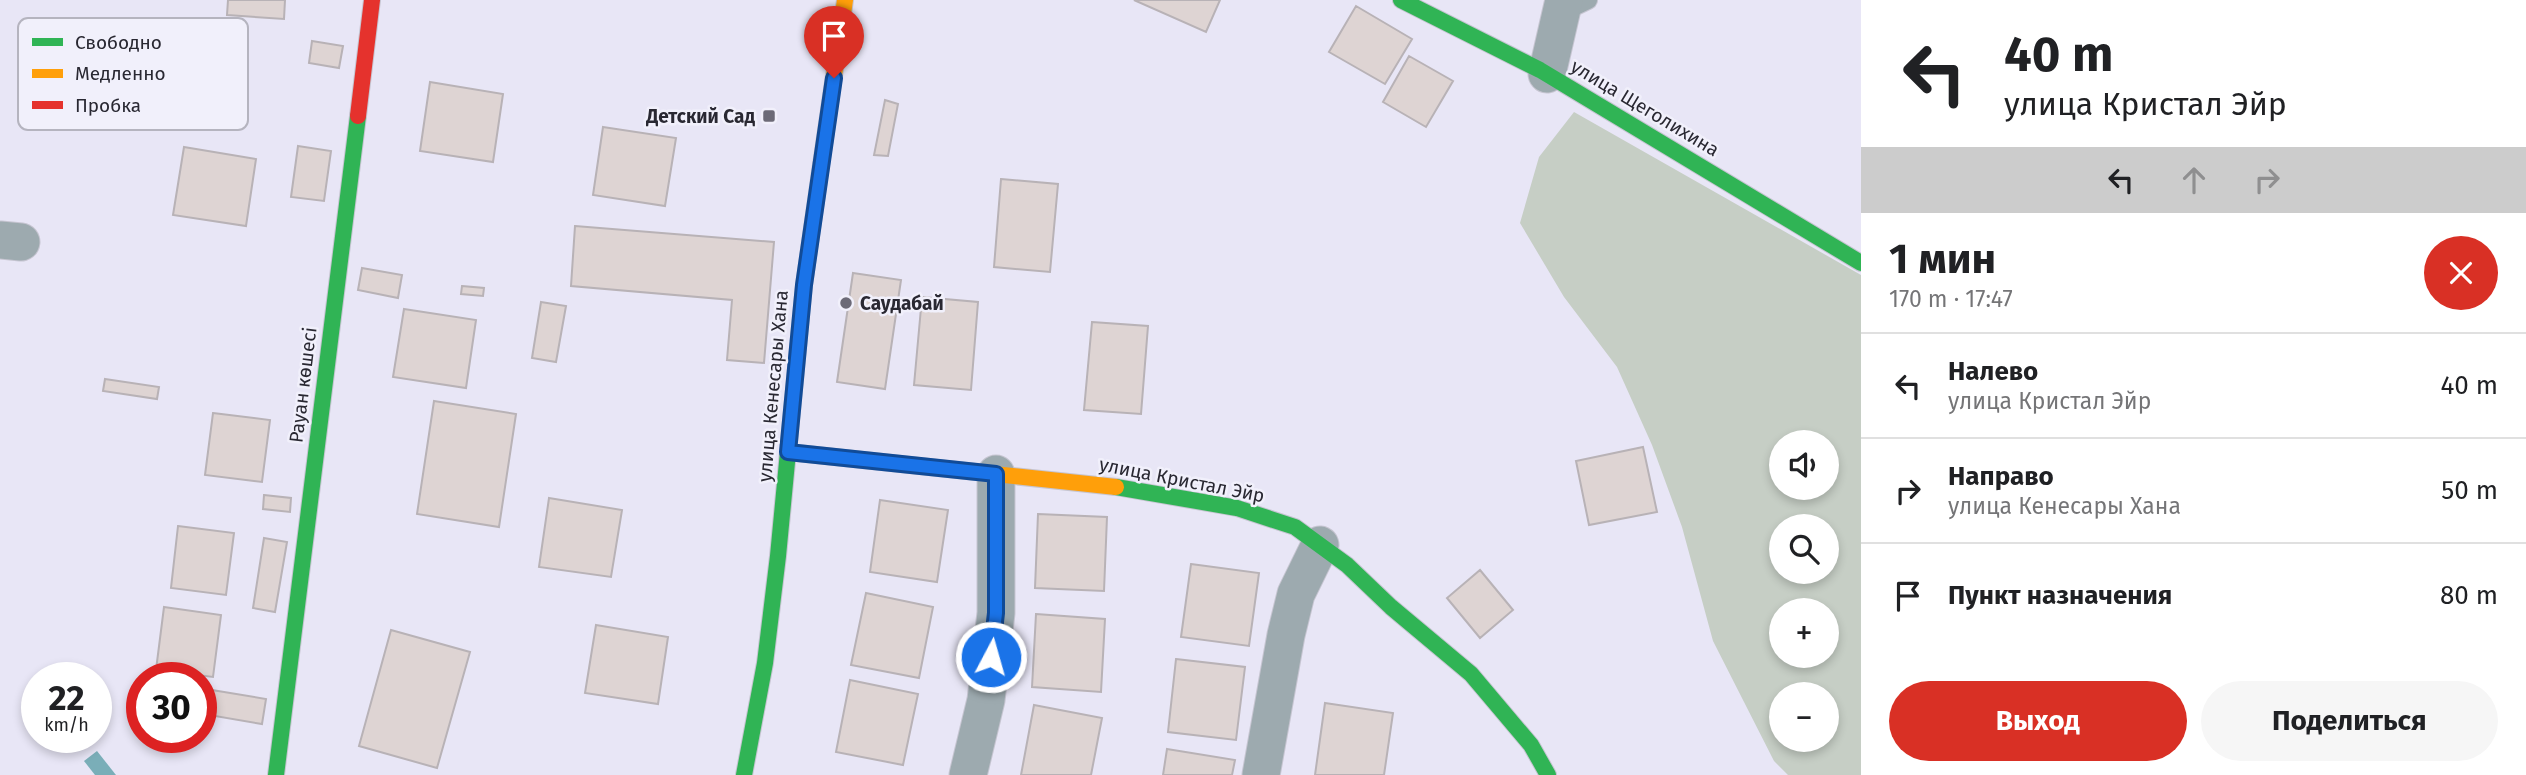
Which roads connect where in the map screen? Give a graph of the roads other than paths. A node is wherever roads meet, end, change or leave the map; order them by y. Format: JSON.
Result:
{"nodes":[{"id":1,"x":372,"y":0,"type":"edge"},
{"id":2,"x":845,"y":0,"type":"edge"},
{"id":3,"x":1401,"y":0,"type":"edge"},
{"id":4,"x":1571,"y":4,"type":"edge"},
{"id":5,"x":1547,"y":74,"type":"junction"},
{"id":6,"x":1861,"y":263,"type":"edge"},
{"id":7,"x":788,"y":452,"type":"junction"},
{"id":8,"x":996,"y":474,"type":"junction"},
{"id":9,"x":1320,"y":545,"type":"junction"},
{"id":10,"x":276,"y":775,"type":"edge"},
{"id":11,"x":744,"y":775,"type":"edge"},
{"id":12,"x":968,"y":775,"type":"edge"},
{"id":13,"x":1261,"y":775,"type":"edge"},
{"id":14,"x":1548,"y":775,"type":"edge"}],
"edges":[{"from":1,"to":10,"type":"street","name":"Рауан көшесі"},
{"from":2,"to":7,"type":"street","name":"улица Кенесары Хана"},
{"from":3,"to":5,"type":"street","name":"улица Щеголихина"},
{"from":4,"to":5,"type":"street"},
{"from":5,"to":6,"type":"street","name":"улица Щеголихина"},
{"from":7,"to":8,"type":"street","name":"улица Кристал Эйр"},
{"from":7,"to":11,"type":"street","name":"улица Кенесары Хана"},
{"from":8,"to":9,"type":"street","name":"улица Кристал Эйр"},
{"from":8,"to":12,"type":"street"},
{"from":9,"to":13,"type":"street"},
{"from":9,"to":14,"type":"street","name":"улица Кристал Эйр"}]}
